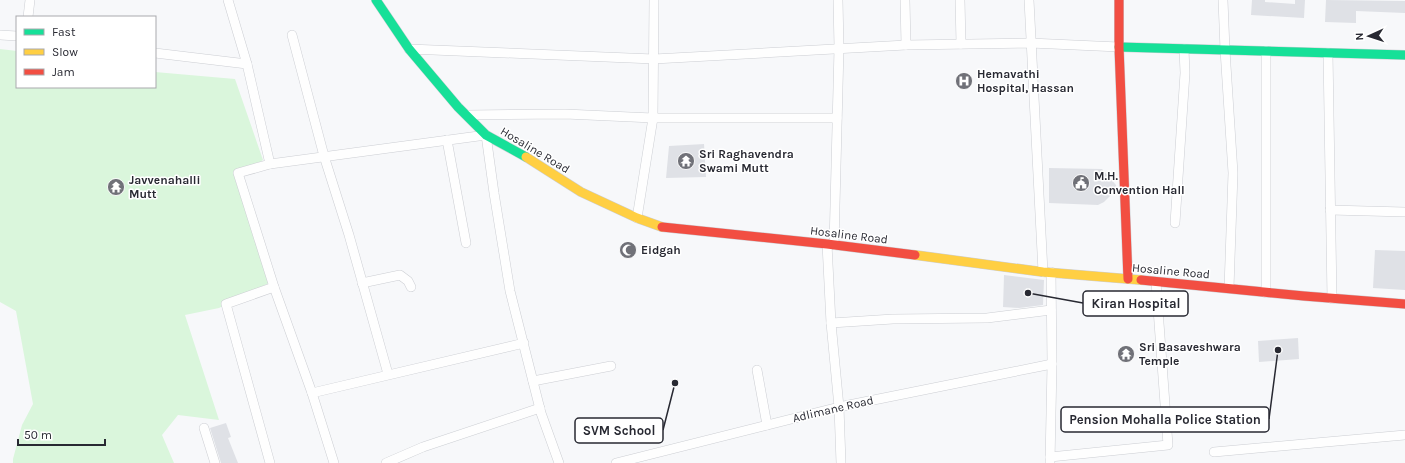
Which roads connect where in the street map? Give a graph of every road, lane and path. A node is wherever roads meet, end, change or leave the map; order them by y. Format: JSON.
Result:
{"nodes":[{"id":1,"x":30,"y":0,"type":"edge"},
{"id":2,"x":228,"y":0,"type":"edge"},
{"id":3,"x":376,"y":0,"type":"edge"},
{"id":4,"x":654,"y":0,"type":"edge"},
{"id":5,"x":838,"y":0,"type":"edge"},
{"id":6,"x":906,"y":0,"type":"edge"},
{"id":7,"x":960,"y":0,"type":"edge"},
{"id":8,"x":1029,"y":0,"type":"edge"},
{"id":9,"x":1119,"y":0,"type":"edge"},
{"id":10,"x":1223,"y":0,"type":"edge"},
{"id":11,"x":28,"y":16,"type":"edge"},
{"id":12,"x":0,"y":35,"type":"edge"},
{"id":13,"x":292,"y":35,"type":"dead end"},
{"id":14,"x":16,"y":36,"type":"edge"},
{"id":15,"x":961,"y":44,"type":"junction"},
{"id":16,"x":1030,"y":44,"type":"junction"},
{"id":17,"x":906,"y":45,"type":"junction"},
{"id":18,"x":1119,"y":46,"type":"junction"},
{"id":19,"x":839,"y":48,"type":"junction"},
{"id":20,"x":409,"y":49,"type":"junction"},
{"id":21,"x":1184,"y":49,"type":"junction"},
{"id":22,"x":1225,"y":50,"type":"junction"},
{"id":23,"x":1266,"y":51,"type":"junction"},
{"id":24,"x":156,"y":53,"type":"edge"},
{"id":25,"x":1328,"y":53,"type":"junction"},
{"id":26,"x":1405,"y":55,"type":"edge"},
{"id":27,"x":654,"y":59,"type":"junction"},
{"id":28,"x":247,"y":64,"type":"junction"},
{"id":29,"x":467,"y":115,"type":"junction"},
{"id":30,"x":653,"y":118,"type":"junction"},
{"id":31,"x":837,"y":118,"type":"junction"},
{"id":32,"x":486,"y":135,"type":"junction"},
{"id":33,"x":447,"y":140,"type":"junction"},
{"id":34,"x":324,"y":156,"type":"junction"},
{"id":35,"x":270,"y":164,"type":"junction"},
{"id":36,"x":1330,"y":210,"type":"junction"},
{"id":37,"x":1405,"y":212,"type":"edge"},
{"id":38,"x":637,"y":218,"type":"junction"},
{"id":39,"x":1175,"y":223,"type":"dead end"},
{"id":40,"x":466,"y":244,"type":"dead end"},
{"id":41,"x":831,"y":244,"type":"junction"},
{"id":42,"x":1047,"y":272,"type":"junction"},
{"id":43,"x":1128,"y":279,"type":"junction"},
{"id":44,"x":1156,"y":282,"type":"junction"},
{"id":45,"x":362,"y":283,"type":"junction"},
{"id":46,"x":274,"y":287,"type":"junction"},
{"id":47,"x":411,"y":287,"type":"dead end"},
{"id":48,"x":1229,"y":288,"type":"junction"},
{"id":49,"x":1266,"y":293,"type":"junction"},
{"id":50,"x":1332,"y":298,"type":"junction"},
{"id":51,"x":1405,"y":304,"type":"edge"},
{"id":52,"x":1051,"y":310,"type":"junction"},
{"id":53,"x":831,"y":323,"type":"junction"},
{"id":54,"x":524,"y":344,"type":"junction"},
{"id":55,"x":1052,"y":364,"type":"junction"},
{"id":56,"x":611,"y":366,"type":"dead end"},
{"id":57,"x":757,"y":370,"type":"dead end"},
{"id":58,"x":388,"y":374,"type":"junction"},
{"id":59,"x":533,"y":381,"type":"junction"},
{"id":60,"x":312,"y":393,"type":"junction"},
{"id":61,"x":839,"y":407,"type":"junction"},
{"id":62,"x":540,"y":408,"type":"junction"},
{"id":63,"x":767,"y":425,"type":"junction"},
{"id":64,"x":204,"y":428,"type":"dead end"},
{"id":65,"x":1405,"y":435,"type":"edge"},
{"id":66,"x":1214,"y":452,"type":"dead end"},
{"id":67,"x":640,"y":460,"type":"edge"},
{"id":68,"x":1050,"y":460,"type":"edge"},
{"id":69,"x":215,"y":463,"type":"edge"},
{"id":70,"x":270,"y":463,"type":"edge"},
{"id":71,"x":334,"y":463,"type":"edge"},
{"id":72,"x":386,"y":463,"type":"edge"},
{"id":73,"x":559,"y":463,"type":"edge"},
{"id":74,"x":616,"y":463,"type":"edge"},
{"id":75,"x":842,"y":463,"type":"edge"}],
"edges":[{"from":1,"to":11,"type":"street"},
{"from":2,"to":28,"type":"street"},
{"from":3,"to":20,"type":"street","name":"Hosaline Road"},
{"from":4,"to":27,"type":"street"},
{"from":5,"to":19,"type":"street"},
{"from":6,"to":17,"type":"street"},
{"from":7,"to":15,"type":"street"},
{"from":8,"to":16,"type":"street"},
{"from":9,"to":18,"type":"street"},
{"from":10,"to":22,"type":"street"},
{"from":12,"to":14,"type":"street"},
{"from":13,"to":34,"type":"street"},
{"from":15,"to":16,"type":"street"},
{"from":15,"to":17,"type":"street"},
{"from":16,"to":18,"type":"street"},
{"from":16,"to":42,"type":"street"},
{"from":17,"to":19,"type":"street"},
{"from":18,"to":21,"type":"street"},
{"from":18,"to":43,"type":"street"},
{"from":19,"to":27,"type":"street"},
{"from":19,"to":31,"type":"street"},
{"from":20,"to":27,"type":"street"},
{"from":20,"to":29,"type":"street","name":"Hosaline Road"},
{"from":21,"to":22,"type":"street"},
{"from":21,"to":39,"type":"street"},
{"from":22,"to":23,"type":"street"},
{"from":22,"to":48,"type":"street"},
{"from":23,"to":25,"type":"street"},
{"from":23,"to":49,"type":"street"},
{"from":24,"to":28,"type":"street"},
{"from":25,"to":26,"type":"street"},
{"from":25,"to":36,"type":"street"},
{"from":27,"to":30,"type":"street"},
{"from":28,"to":35,"type":"street"},
{"from":29,"to":30,"type":"street"},
{"from":29,"to":32,"type":"street","name":"Hosaline Road"},
{"from":30,"to":31,"type":"street"},
{"from":30,"to":38,"type":"street"},
{"from":31,"to":41,"type":"street"},
{"from":32,"to":33,"type":"street"},
{"from":32,"to":38,"type":"street","name":"Hosaline Road"},
{"from":32,"to":54,"type":"street"},
{"from":33,"to":34,"type":"street"},
{"from":33,"to":40,"type":"street"},
{"from":34,"to":35,"type":"street"},
{"from":34,"to":45,"type":"street"},
{"from":35,"to":46,"type":"street"},
{"from":36,"to":37,"type":"street"},
{"from":36,"to":50,"type":"street"},
{"from":38,"to":41,"type":"street","name":"Hosaline Road"},
{"from":41,"to":42,"type":"street","name":"Hosaline Road"},
{"from":41,"to":53,"type":"street"},
{"from":42,"to":43,"type":"street","name":"Hosaline Road"},
{"from":42,"to":52,"type":"street"},
{"from":43,"to":44,"type":"street","name":"Hosaline Road"},
{"from":44,"to":48,"type":"street","name":"Hosaline Road"},
{"from":44,"to":68,"type":"street"},
{"from":45,"to":47,"type":"street"},
{"from":45,"to":58,"type":"street"},
{"from":46,"to":60,"type":"street"},
{"from":46,"to":70,"type":"street"},
{"from":48,"to":49,"type":"street","name":"Hosaline Road"},
{"from":49,"to":50,"type":"street","name":"Hosaline Road"},
{"from":50,"to":51,"type":"street","name":"Hosaline Road"},
{"from":52,"to":53,"type":"street"},
{"from":52,"to":55,"type":"street"},
{"from":53,"to":61,"type":"street"},
{"from":54,"to":58,"type":"street"},
{"from":54,"to":59,"type":"street"},
{"from":55,"to":61,"type":"street","name":"Adlimane Road"},
{"from":55,"to":68,"type":"street"},
{"from":56,"to":59,"type":"street"},
{"from":57,"to":63,"type":"street"},
{"from":58,"to":60,"type":"street"},
{"from":59,"to":62,"type":"street"},
{"from":60,"to":71,"type":"street"},
{"from":61,"to":63,"type":"street","name":"Adlimane Road"},
{"from":61,"to":75,"type":"street"},
{"from":62,"to":72,"type":"street"},
{"from":62,"to":73,"type":"street"},
{"from":63,"to":67,"type":"street","name":"Adlimane Road"},
{"from":64,"to":69,"type":"street"},
{"from":65,"to":66,"type":"street"},
{"from":67,"to":74,"type":"street","name":"Adlimane Road"}]}
